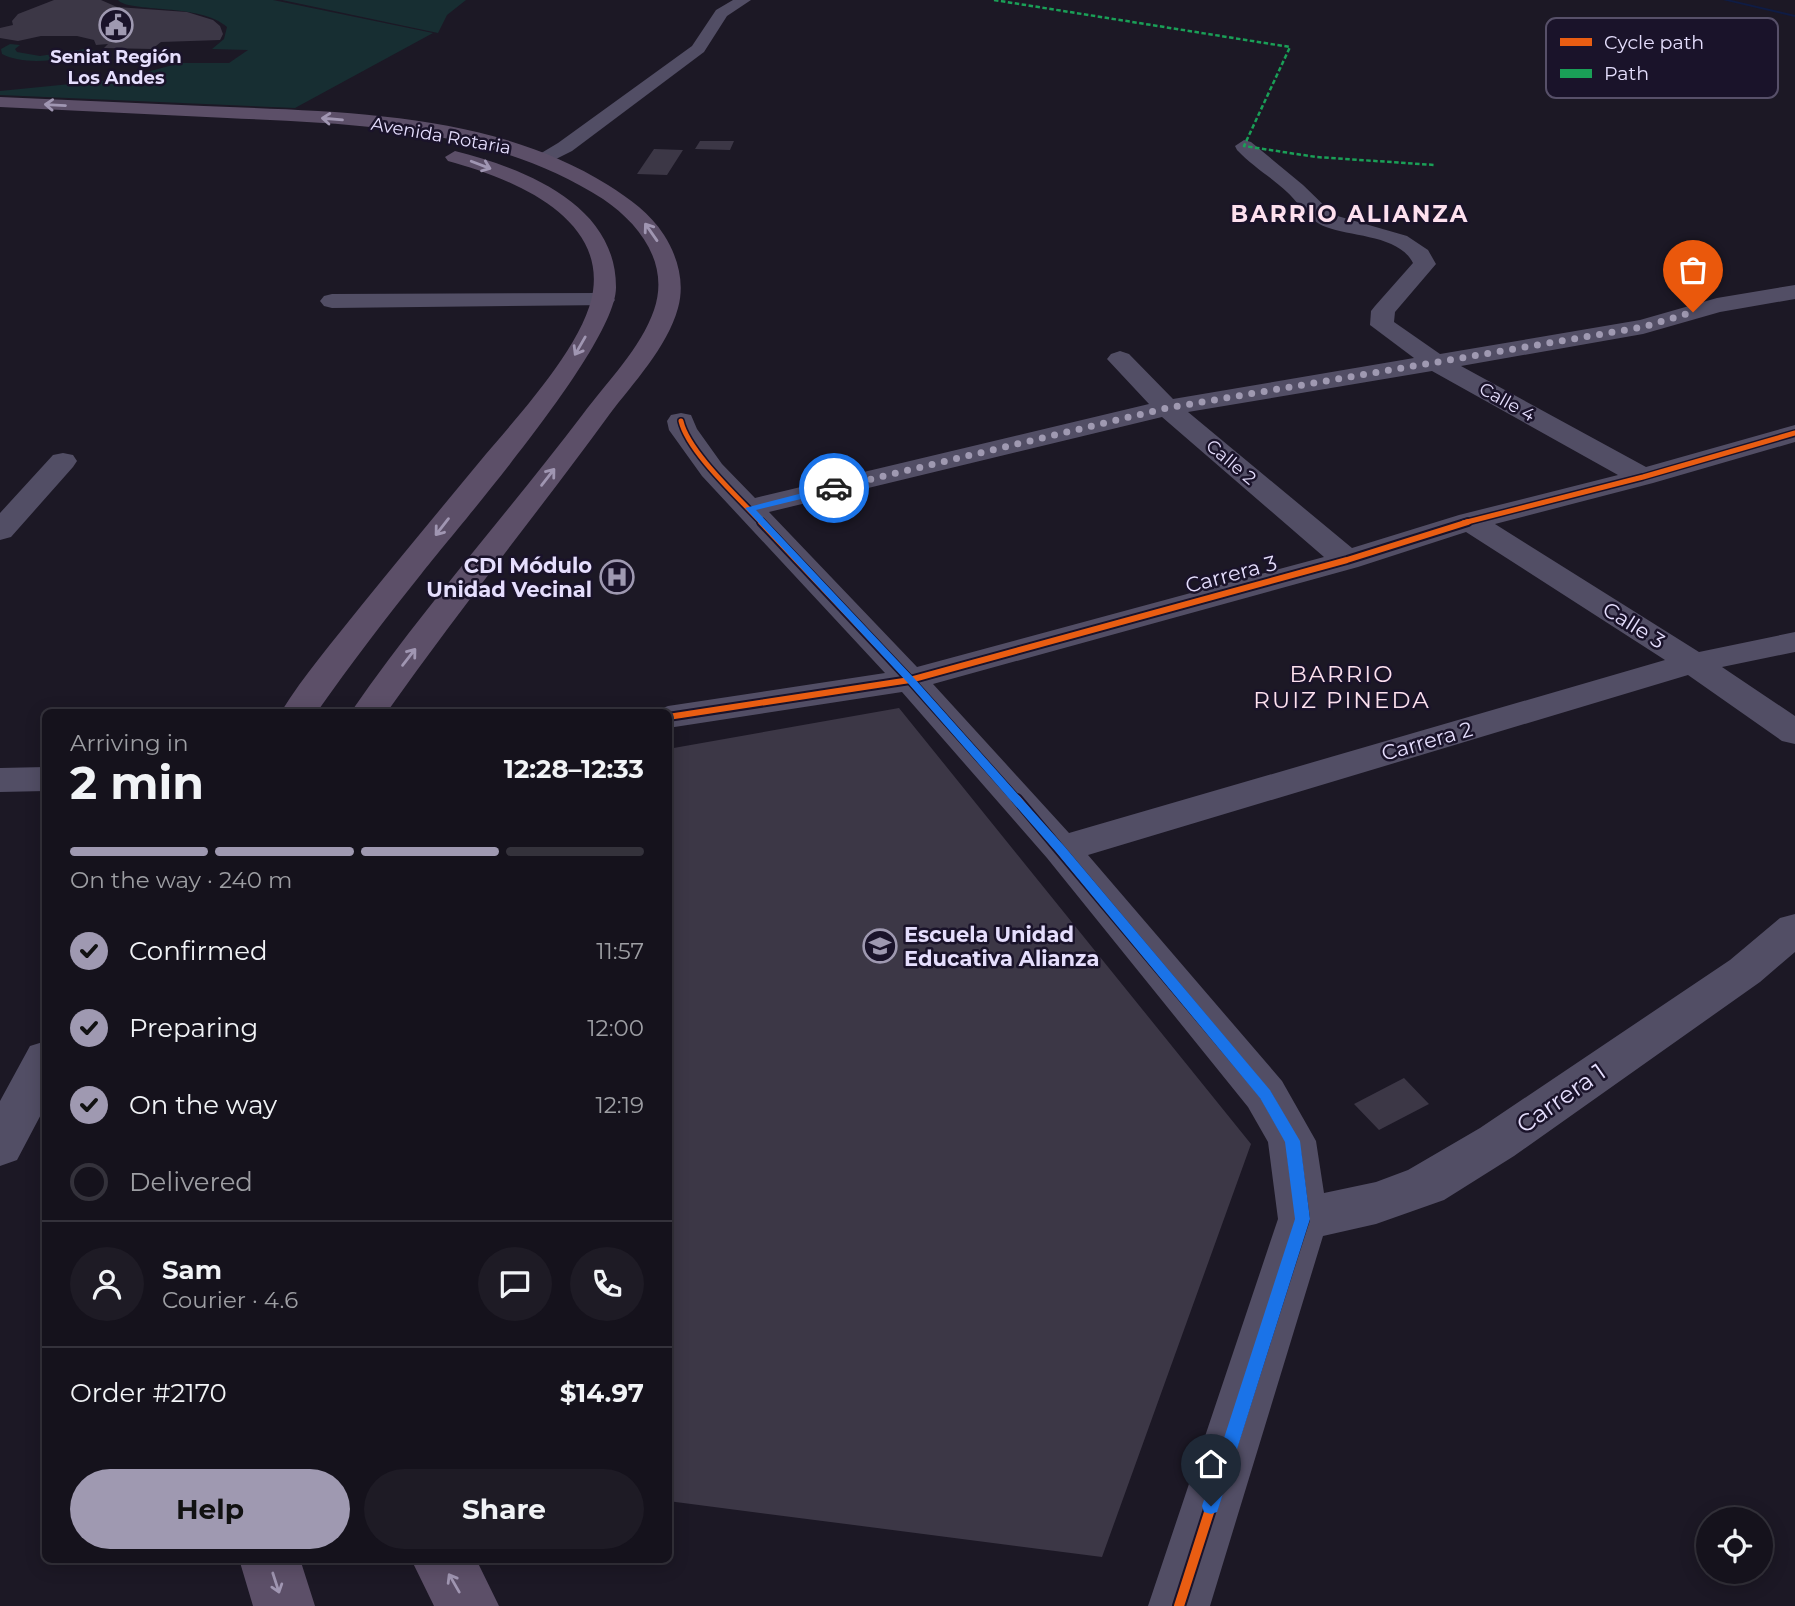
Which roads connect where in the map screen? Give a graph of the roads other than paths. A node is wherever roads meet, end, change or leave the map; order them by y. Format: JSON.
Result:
{"nodes":[{"id":1,"x":744,"y":0,"type":"edge"},
{"id":2,"x":0,"y":102,"type":"edge"},
{"id":3,"x":0,"y":119,"type":"edge"},
{"id":4,"x":1244,"y":146,"type":"dead end"},
{"id":5,"x":543,"y":158,"type":"junction"},
{"id":6,"x":1795,"y":292,"type":"edge"},
{"id":7,"x":603,"y":300,"type":"junction"},
{"id":8,"x":332,"y":301,"type":"dead end"},
{"id":9,"x":1120,"y":359,"type":"dead end"},
{"id":10,"x":1437,"y":363,"type":"junction"},
{"id":11,"x":1167,"y":408,"type":"junction"},
{"id":12,"x":682,"y":426,"type":"dead end"},
{"id":13,"x":1795,"y":433,"type":"edge"},
{"id":14,"x":63,"y":461,"type":"dead end"},
{"id":15,"x":1643,"y":477,"type":"junction"},
{"id":16,"x":750,"y":508,"type":"junction"},
{"id":17,"x":1470,"y":521,"type":"junction"},
{"id":18,"x":0,"y":531,"type":"edge"},
{"id":19,"x":1347,"y":560,"type":"junction"},
{"id":20,"x":1795,"y":642,"type":"edge"},
{"id":21,"x":1693,"y":663,"type":"junction"},
{"id":22,"x":910,"y":680,"type":"junction"},
{"id":23,"x":301,"y":709,"type":"edge"},
{"id":24,"x":371,"y":709,"type":"edge"},
{"id":25,"x":672,"y":716,"type":"edge"},
{"id":26,"x":1795,"y":733,"type":"edge"},
{"id":27,"x":42,"y":779,"type":"edge"},
{"id":28,"x":0,"y":780,"type":"edge"},
{"id":29,"x":1060,"y":849,"type":"junction"},
{"id":30,"x":1795,"y":929,"type":"edge"},
{"id":31,"x":42,"y":1067,"type":"edge"},
{"id":32,"x":0,"y":1146,"type":"edge"},
{"id":33,"x":1303,"y":1219,"type":"junction"},
{"id":34,"x":270,"y":1563,"type":"edge"},
{"id":35,"x":443,"y":1563,"type":"edge"},
{"id":36,"x":284,"y":1606,"type":"edge"},
{"id":37,"x":468,"y":1606,"type":"edge"},
{"id":38,"x":1180,"y":1606,"type":"edge"}],
"edges":[{"from":1,"to":5,"type":"street"},
{"from":5,"to":2,"type":"main road","name":"Avenida Rotaria","one_way":true},
{"from":3,"to":7,"type":"main road","name":"Avenida Rotaria","one_way":true},
{"from":4,"to":10,"type":"street","name":"Calle 4"},
{"from":24,"to":5,"type":"main road","name":"Avenida Rotaria","one_way":true},
{"from":6,"to":10,"type":"street"},
{"from":7,"to":8,"type":"street"},
{"from":7,"to":23,"type":"main road","name":"Avenida Rotaria","one_way":true},
{"from":9,"to":11,"type":"street","name":"Calle 2"},
{"from":10,"to":11,"type":"street"},
{"from":10,"to":15,"type":"street","name":"Calle 4"},
{"from":11,"to":16,"type":"street"},
{"from":11,"to":19,"type":"street","name":"Calle 2"},
{"from":12,"to":16,"type":"street"},
{"from":13,"to":15,"type":"street","name":"Carrera 3"},
{"from":14,"to":18,"type":"street"},
{"from":15,"to":17,"type":"street","name":"Carrera 3"},
{"from":16,"to":22,"type":"street"},
{"from":17,"to":19,"type":"street","name":"Carrera 3"},
{"from":17,"to":21,"type":"street","name":"Calle 3"},
{"from":19,"to":22,"type":"street","name":"Carrera 3"},
{"from":20,"to":21,"type":"street","name":"Carrera 2"},
{"from":21,"to":26,"type":"street","name":"Calle 3"},
{"from":21,"to":29,"type":"street","name":"Carrera 2"},
{"from":22,"to":25,"type":"street","name":"Carrera 3"},
{"from":22,"to":29,"type":"street"},
{"from":27,"to":28,"type":"street"},
{"from":29,"to":33,"type":"street"},
{"from":30,"to":33,"type":"street","name":"Carrera 1"},
{"from":31,"to":32,"type":"street"},
{"from":33,"to":38,"type":"street"},
{"from":34,"to":36,"type":"main road","one_way":true},
{"from":37,"to":35,"type":"main road","one_way":true}]}
